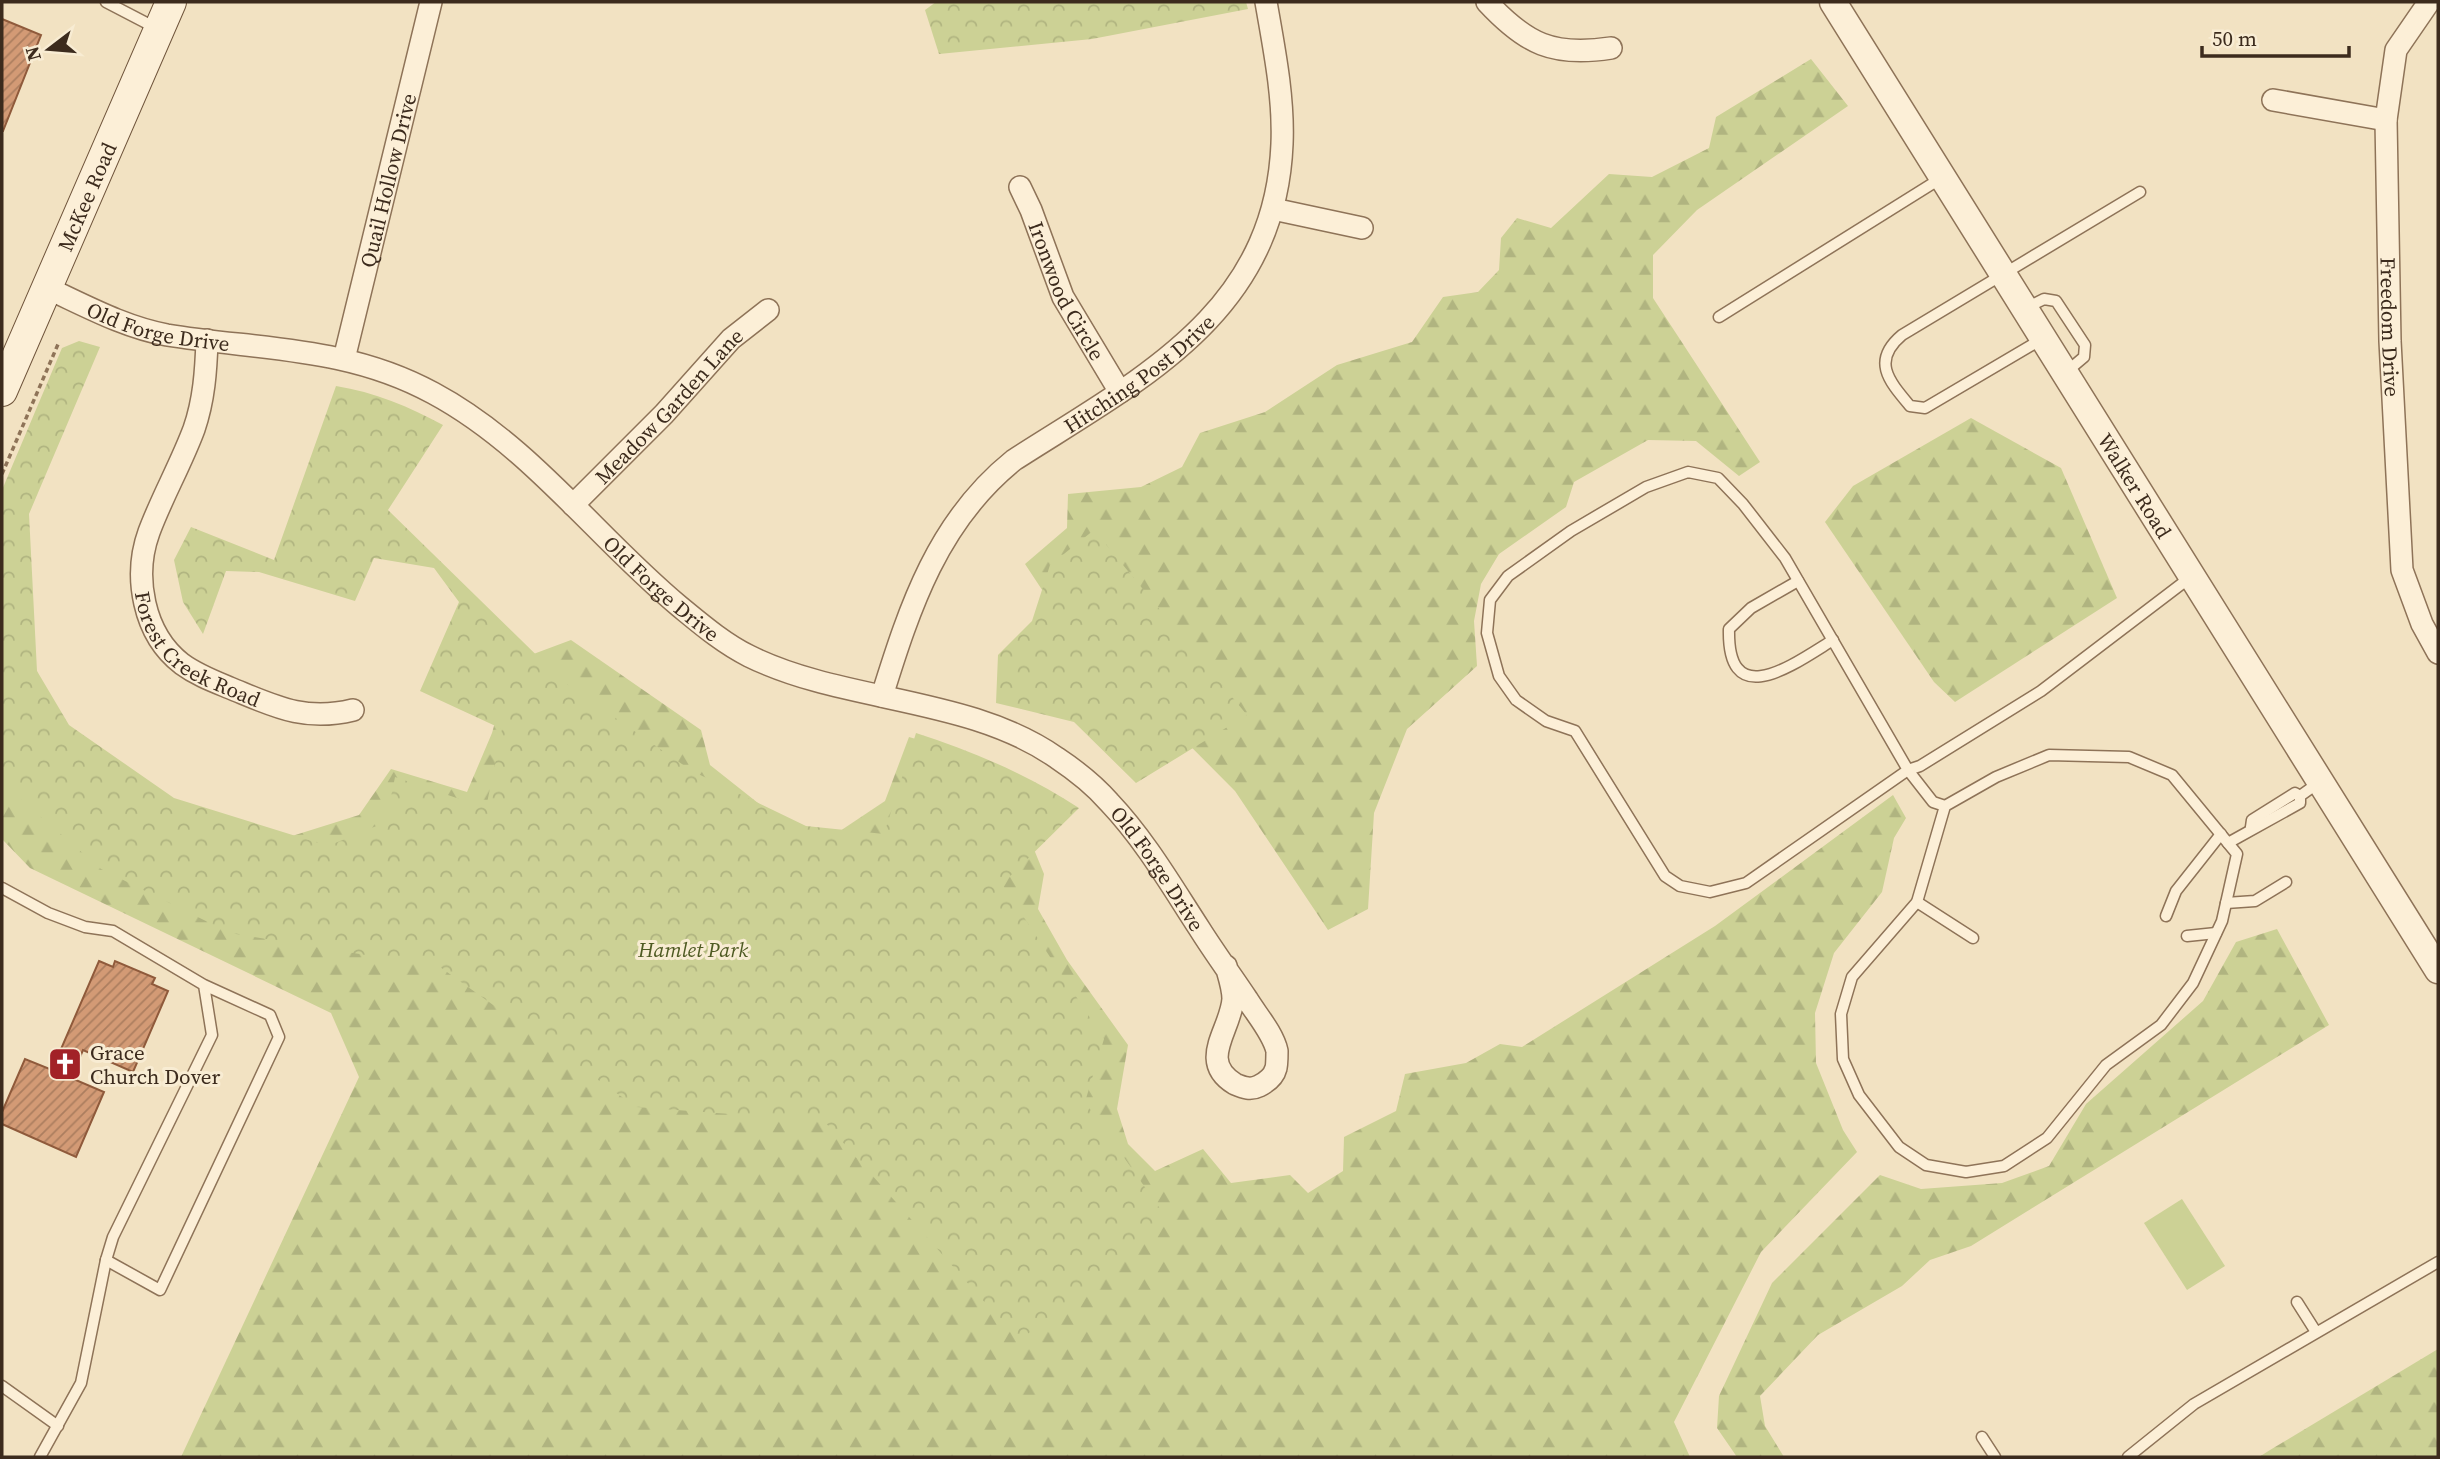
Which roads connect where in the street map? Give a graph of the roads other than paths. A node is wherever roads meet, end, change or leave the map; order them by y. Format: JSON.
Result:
{"nodes":[{"id":1,"x":106,"y":2,"type":"edge"},
{"id":2,"x":171,"y":2,"type":"edge"},
{"id":3,"x":431,"y":2,"type":"edge"},
{"id":4,"x":1266,"y":2,"type":"edge"},
{"id":5,"x":1487,"y":2,"type":"edge"},
{"id":6,"x":1833,"y":2,"type":"edge"},
{"id":7,"x":2428,"y":2,"type":"edge"},
{"id":8,"x":159,"y":29,"type":"junction"},
{"id":9,"x":1611,"y":48,"type":"dead end"},
{"id":10,"x":2273,"y":100,"type":"dead end"},
{"id":11,"x":2386,"y":120,"type":"junction"},
{"id":12,"x":1943,"y":177,"type":"junction"},
{"id":13,"x":1020,"y":187,"type":"dead end"},
{"id":14,"x":2140,"y":192,"type":"dead end"},
{"id":15,"x":1273,"y":209,"type":"junction"},
{"id":16,"x":1362,"y":228,"type":"dead end"},
{"id":17,"x":2003,"y":273,"type":"junction"},
{"id":18,"x":47,"y":288,"type":"junction"},
{"id":19,"x":2025,"y":309,"type":"junction"},
{"id":20,"x":768,"y":310,"type":"dead end"},
{"id":21,"x":1719,"y":317,"type":"dead end"},
{"id":22,"x":2043,"y":338,"type":"junction"},
{"id":23,"x":208,"y":340,"type":"junction"},
{"id":24,"x":344,"y":359,"type":"junction"},
{"id":25,"x":2065,"y":373,"type":"junction"},
{"id":26,"x":2,"y":391,"type":"edge"},
{"id":27,"x":1120,"y":392,"type":"junction"},
{"id":28,"x":573,"y":505,"type":"junction"},
{"id":29,"x":2192,"y":576,"type":"junction"},
{"id":30,"x":1798,"y":581,"type":"junction"},
{"id":31,"x":1833,"y":640,"type":"junction"},
{"id":32,"x":2438,"y":653,"type":"edge"},
{"id":33,"x":882,"y":696,"type":"junction"},
{"id":34,"x":353,"y":710,"type":"dead end"},
{"id":35,"x":1908,"y":770,"type":"junction"},
{"id":36,"x":2310,"y":788,"type":"junction"},
{"id":37,"x":1945,"y":806,"type":"junction"},
{"id":38,"x":2225,"y":838,"type":"junction"},
{"id":39,"x":2286,"y":881,"type":"dead end"},
{"id":40,"x":2,"y":888,"type":"edge"},
{"id":41,"x":1917,"y":902,"type":"junction"},
{"id":42,"x":2226,"y":903,"type":"junction"},
{"id":43,"x":2166,"y":916,"type":"dead end"},
{"id":44,"x":2216,"y":933,"type":"junction"},
{"id":45,"x":2187,"y":936,"type":"dead end"},
{"id":46,"x":1973,"y":938,"type":"dead end"},
{"id":47,"x":1226,"y":966,"type":"junction"},
{"id":48,"x":2438,"y":970,"type":"edge"},
{"id":49,"x":204,"y":985,"type":"junction"},
{"id":50,"x":106,"y":1260,"type":"junction"},
{"id":51,"x":2438,"y":1262,"type":"edge"},
{"id":52,"x":2297,"y":1302,"type":"dead end"},
{"id":53,"x":2316,"y":1332,"type":"junction"},
{"id":54,"x":2,"y":1386,"type":"edge"},
{"id":55,"x":58,"y":1426,"type":"junction"},
{"id":56,"x":1982,"y":1437,"type":"dead end"},
{"id":57,"x":40,"y":1457,"type":"edge"},
{"id":58,"x":1995,"y":1457,"type":"edge"},
{"id":59,"x":2128,"y":1457,"type":"edge"}],
"edges":[{"from":1,"to":8,"type":"lane"},
{"from":2,"to":8,"type":"main road","name":"McKee Road"},
{"from":3,"to":24,"type":"street","name":"Quail Hollow Drive"},
{"from":4,"to":15,"type":"street","name":"Hitching Post Drive"},
{"from":5,"to":9,"type":"street"},
{"from":6,"to":12,"type":"street","name":"Walker Road"},
{"from":7,"to":11,"type":"street","name":"Freedom Drive"},
{"from":8,"to":18,"type":"main road","name":"McKee Road"},
{"from":10,"to":11,"type":"street"},
{"from":11,"to":32,"type":"street","name":"Freedom Drive"},
{"from":12,"to":17,"type":"street","name":"Walker Road"},
{"from":12,"to":21,"type":"lane"},
{"from":13,"to":27,"type":"street","name":"Ironwood Circle"},
{"from":14,"to":17,"type":"lane"},
{"from":15,"to":16,"type":"street"},
{"from":15,"to":27,"type":"street","name":"Hitching Post Drive"},
{"from":17,"to":19,"type":"street","name":"Walker Road"},
{"from":17,"to":22,"type":"lane"},
{"from":18,"to":23,"type":"street","name":"Old Forge Drive"},
{"from":18,"to":26,"type":"main road","name":"McKee Road"},
{"from":19,"to":22,"type":"street","name":"Walker Road"},
{"from":19,"to":25,"type":"lane"},
{"from":20,"to":28,"type":"street","name":"Meadow Garden Lane"},
{"from":22,"to":25,"type":"street","name":"Walker Road"},
{"from":23,"to":24,"type":"street","name":"Old Forge Drive"},
{"from":23,"to":34,"type":"street","name":"Forest Creek Road"},
{"from":24,"to":28,"type":"street","name":"Old Forge Drive"},
{"from":25,"to":29,"type":"street","name":"Walker Road"},
{"from":27,"to":33,"type":"street","name":"Hitching Post Drive"},
{"from":28,"to":33,"type":"street","name":"Old Forge Drive"},
{"from":29,"to":35,"type":"lane"},
{"from":29,"to":36,"type":"street","name":"Walker Road"},
{"from":30,"to":31,"type":"lane"},
{"from":30,"to":31,"type":"lane"},
{"from":30,"to":35,"type":"lane"},
{"from":31,"to":35,"type":"lane"},
{"from":33,"to":47,"type":"street","name":"Old Forge Drive"},
{"from":35,"to":37,"type":"lane"},
{"from":36,"to":38,"type":"lane"},
{"from":36,"to":48,"type":"street","name":"Walker Road"},
{"from":37,"to":38,"type":"lane"},
{"from":37,"to":41,"type":"lane"},
{"from":38,"to":42,"type":"lane"},
{"from":38,"to":43,"type":"lane"},
{"from":39,"to":42,"type":"lane"},
{"from":40,"to":49,"type":"lane"},
{"from":41,"to":44,"type":"lane"},
{"from":41,"to":46,"type":"lane"},
{"from":42,"to":44,"type":"lane"},
{"from":44,"to":45,"type":"lane"},
{"from":47,"to":47,"type":"street","name":"Old Forge Drive"},
{"from":49,"to":50,"type":"lane"},
{"from":49,"to":50,"type":"lane"},
{"from":50,"to":55,"type":"lane"},
{"from":51,"to":53,"type":"lane"},
{"from":52,"to":53,"type":"lane"},
{"from":53,"to":59,"type":"lane"},
{"from":54,"to":55,"type":"lane"},
{"from":55,"to":57,"type":"lane"},
{"from":56,"to":58,"type":"lane"}]}
